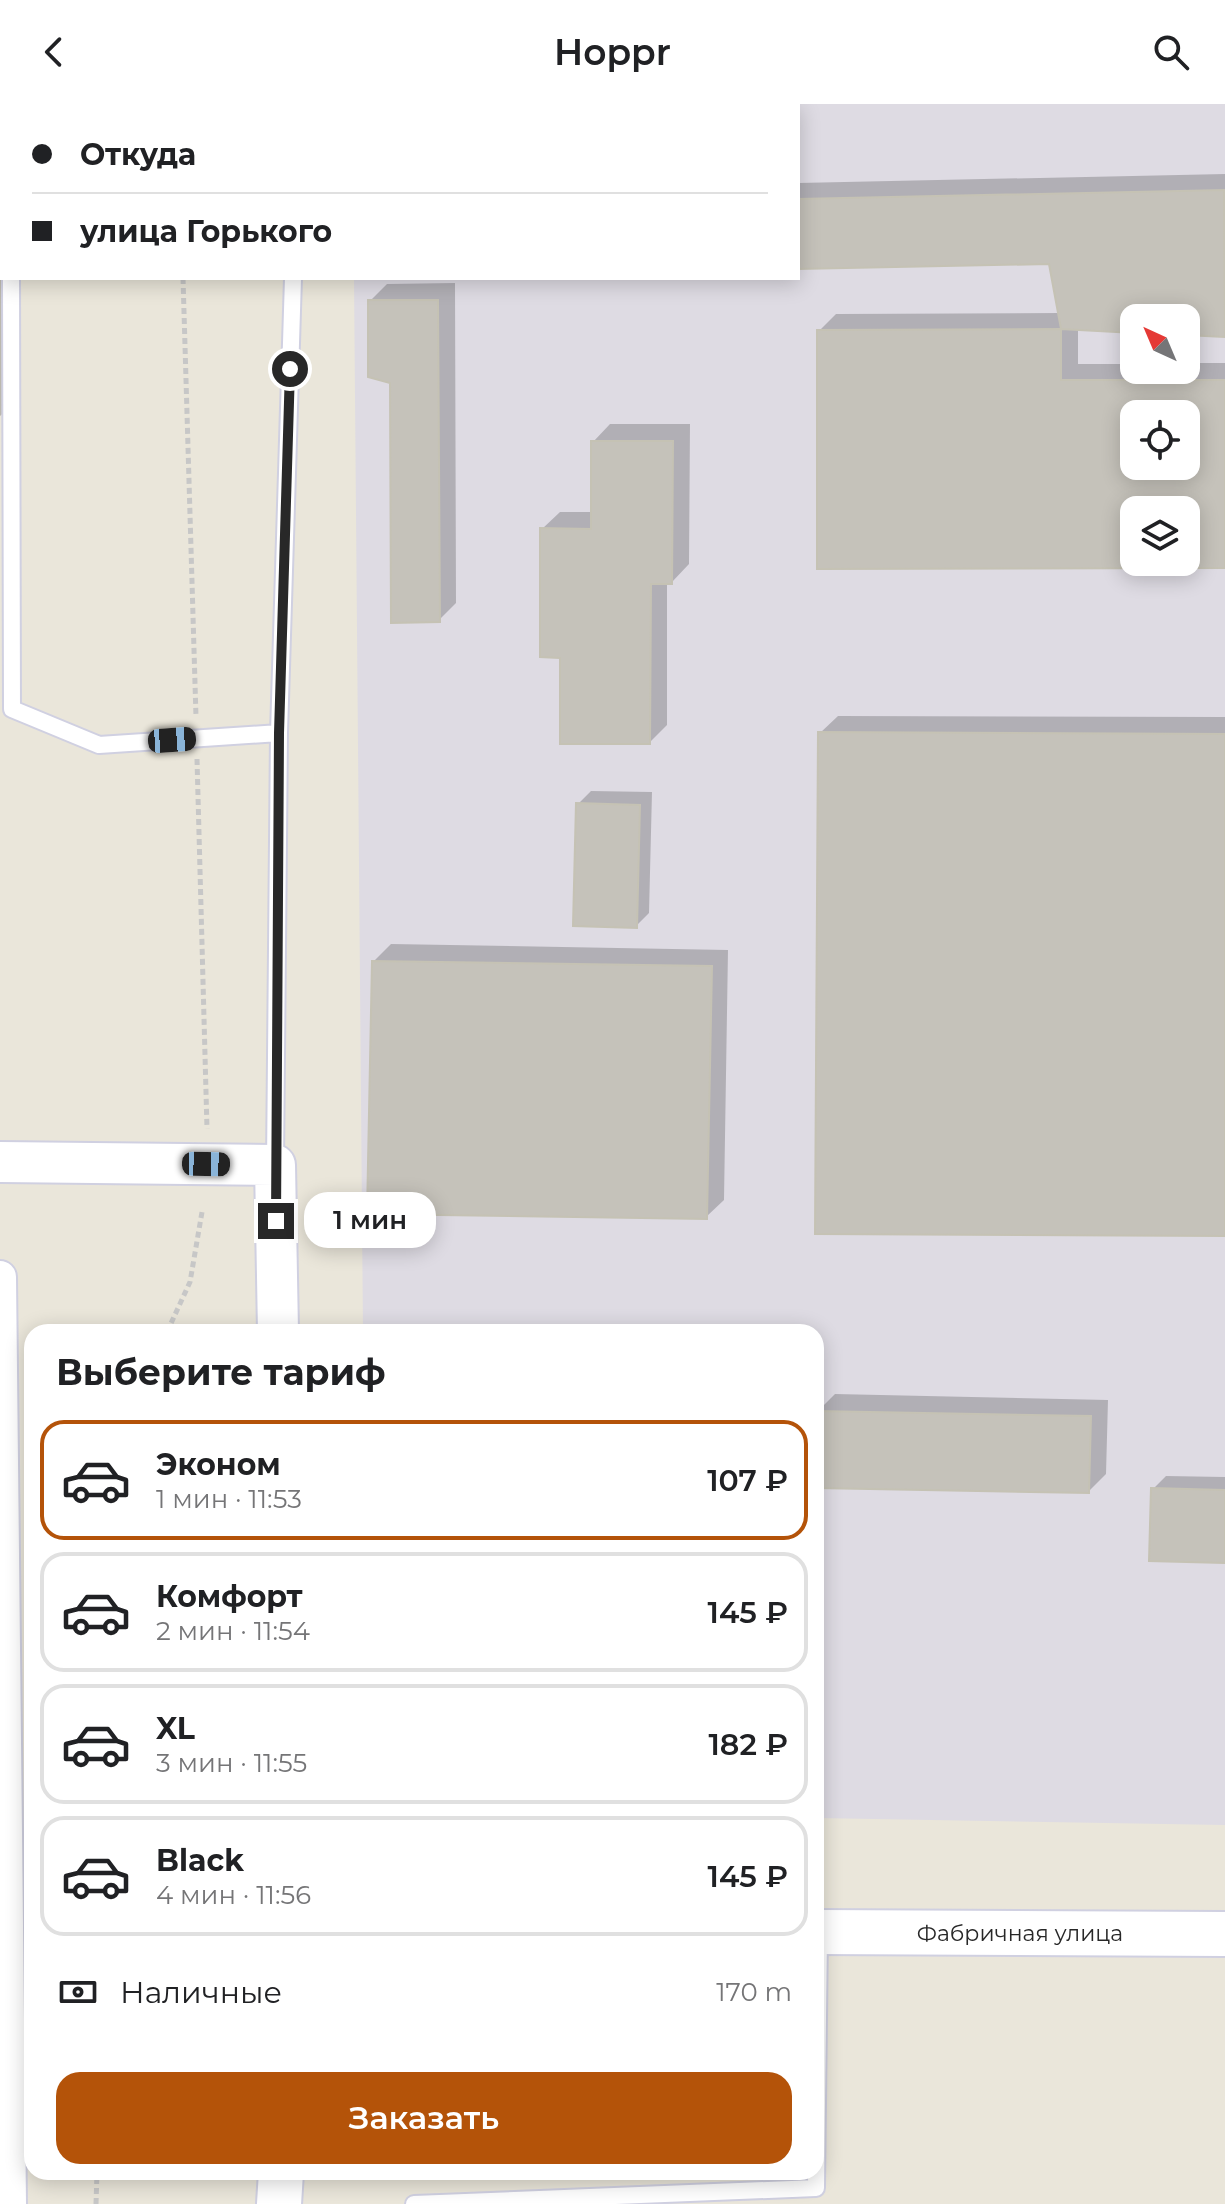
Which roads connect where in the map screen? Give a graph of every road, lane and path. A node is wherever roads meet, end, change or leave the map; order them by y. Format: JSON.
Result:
{"nodes":[{"id":1,"x":11,"y":280,"type":"edge"},
{"id":2,"x":183,"y":280,"type":"edge"},
{"id":3,"x":293,"y":280,"type":"edge"},
{"id":4,"x":279,"y":733,"type":"junction"},
{"id":5,"x":196,"y":738,"type":"junction"},
{"id":6,"x":208,"y":1138,"type":"dead end"},
{"id":7,"x":0,"y":1162,"type":"edge"},
{"id":8,"x":275,"y":1165,"type":"junction"},
{"id":9,"x":202,"y":1212,"type":"dead end"},
{"id":10,"x":0,"y":1277,"type":"edge"},
{"id":11,"x":171,"y":1324,"type":"edge"},
{"id":12,"x":278,"y":1324,"type":"edge"},
{"id":13,"x":13,"y":1725,"type":"edge"},
{"id":14,"x":824,"y":1932,"type":"edge"},
{"id":15,"x":1225,"y":1934,"type":"edge"},
{"id":16,"x":97,"y":2180,"type":"edge"},
{"id":17,"x":280,"y":2180,"type":"edge"},
{"id":18,"x":816,"y":2180,"type":"edge"},
{"id":19,"x":10,"y":2204,"type":"edge"},
{"id":20,"x":96,"y":2204,"type":"edge"},
{"id":21,"x":279,"y":2204,"type":"edge"},
{"id":22,"x":414,"y":2204,"type":"edge"}],
"edges":[{"from":1,"to":5,"type":"lane"},
{"from":2,"to":5,"type":"path"},
{"from":3,"to":4,"type":"lane"},
{"from":4,"to":5,"type":"lane"},
{"from":4,"to":8,"type":"lane"},
{"from":5,"to":6,"type":"path"},
{"from":7,"to":8,"type":"street"},
{"from":8,"to":12,"type":"street"},
{"from":9,"to":11,"type":"path"},
{"from":10,"to":13,"type":"street"},
{"from":13,"to":19,"type":"street"},
{"from":14,"to":15,"type":"main road","name":"Фабричная улица"},
{"from":16,"to":20,"type":"path"},
{"from":17,"to":21,"type":"main road"},
{"from":18,"to":22,"type":"lane"}]}
